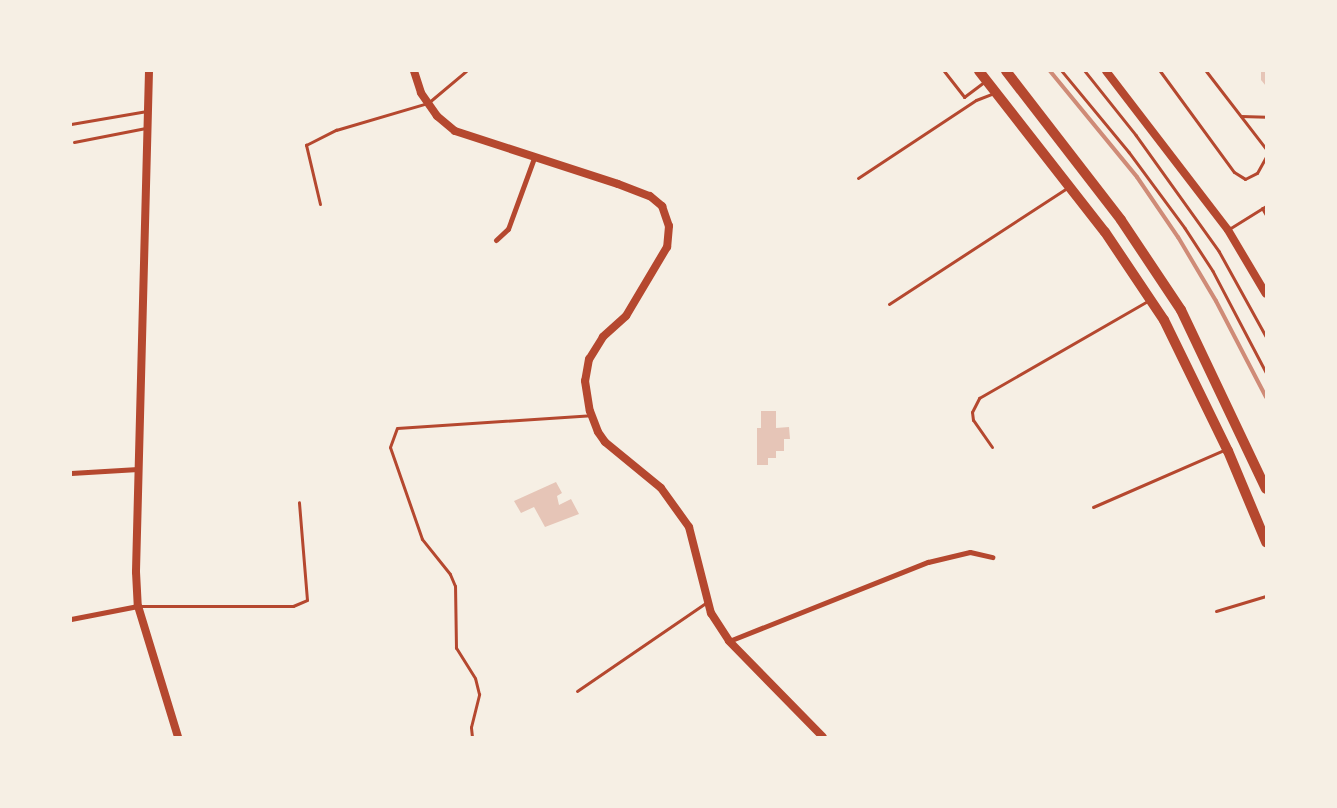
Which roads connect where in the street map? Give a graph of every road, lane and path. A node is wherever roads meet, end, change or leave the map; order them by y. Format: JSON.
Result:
{"nodes":[{"id":1,"x":149,"y":71,"type":"edge"},
{"id":2,"x":414,"y":71,"type":"edge"},
{"id":3,"x":466,"y":71,"type":"edge"},
{"id":4,"x":944,"y":71,"type":"edge"},
{"id":5,"x":1006,"y":71,"type":"edge"},
{"id":6,"x":1062,"y":71,"type":"edge"},
{"id":7,"x":1085,"y":71,"type":"edge"},
{"id":8,"x":1106,"y":71,"type":"edge"},
{"id":9,"x":1160,"y":71,"type":"edge"},
{"id":10,"x":1206,"y":71,"type":"edge"},
{"id":11,"x":983,"y":75,"type":"edge"},
{"id":12,"x":996,"y":92,"type":"junction"},
{"id":13,"x":428,"y":103,"type":"junction"},
{"id":14,"x":147,"y":111,"type":"junction"},
{"id":15,"x":1240,"y":116,"type":"junction"},
{"id":16,"x":1266,"y":117,"type":"edge"},
{"id":17,"x":71,"y":124,"type":"edge"},
{"id":18,"x":147,"y":128,"type":"junction"},
{"id":19,"x":74,"y":142,"type":"dead end"},
{"id":20,"x":1266,"y":149,"type":"edge"},
{"id":21,"x":534,"y":158,"type":"junction"},
{"id":22,"x":1266,"y":158,"type":"edge"},
{"id":23,"x":858,"y":178,"type":"dead end"},
{"id":24,"x":1070,"y":186,"type":"junction"},
{"id":25,"x":320,"y":204,"type":"dead end"},
{"id":26,"x":1266,"y":206,"type":"edge"},
{"id":27,"x":1262,"y":208,"type":"junction"},
{"id":28,"x":1266,"y":215,"type":"edge"},
{"id":29,"x":1228,"y":230,"type":"junction"},
{"id":30,"x":496,"y":240,"type":"dead end"},
{"id":31,"x":1266,"y":294,"type":"edge"},
{"id":32,"x":1150,"y":299,"type":"junction"},
{"id":33,"x":889,"y":304,"type":"dead end"},
{"id":34,"x":1266,"y":336,"type":"edge"},
{"id":35,"x":1266,"y":372,"type":"edge"},
{"id":36,"x":591,"y":415,"type":"junction"},
{"id":37,"x":992,"y":447,"type":"dead end"},
{"id":38,"x":1227,"y":448,"type":"junction"},
{"id":39,"x":138,"y":469,"type":"junction"},
{"id":40,"x":71,"y":473,"type":"edge"},
{"id":41,"x":1266,"y":489,"type":"edge"},
{"id":42,"x":299,"y":502,"type":"dead end"},
{"id":43,"x":1093,"y":507,"type":"dead end"},
{"id":44,"x":1266,"y":542,"type":"edge"},
{"id":45,"x":992,"y":557,"type":"dead end"},
{"id":46,"x":1266,"y":596,"type":"edge"},
{"id":47,"x":708,"y":602,"type":"junction"},
{"id":48,"x":138,"y":606,"type":"junction"},
{"id":49,"x":1216,"y":611,"type":"dead end"},
{"id":50,"x":71,"y":619,"type":"edge"},
{"id":51,"x":730,"y":641,"type":"junction"},
{"id":52,"x":577,"y":691,"type":"dead end"},
{"id":53,"x":178,"y":737,"type":"edge"},
{"id":54,"x":472,"y":737,"type":"edge"},
{"id":55,"x":823,"y":737,"type":"edge"}],
"edges":[{"from":1,"to":14,"type":"street"},
{"from":2,"to":13,"type":"street"},
{"from":3,"to":13,"type":"lane"},
{"from":4,"to":11,"type":"lane"},
{"from":5,"to":41,"type":"main road"},
{"from":6,"to":35,"type":"path"},
{"from":7,"to":34,"type":"path"},
{"from":8,"to":29,"type":"street"},
{"from":9,"to":22,"type":"lane"},
{"from":10,"to":15,"type":"lane"},
{"from":11,"to":12,"type":"main road"},
{"from":12,"to":23,"type":"lane"},
{"from":12,"to":24,"type":"main road"},
{"from":13,"to":21,"type":"street"},
{"from":13,"to":25,"type":"lane"},
{"from":14,"to":17,"type":"lane"},
{"from":14,"to":18,"type":"street"},
{"from":15,"to":16,"type":"lane"},
{"from":15,"to":20,"type":"lane"},
{"from":18,"to":19,"type":"lane"},
{"from":18,"to":39,"type":"street"},
{"from":21,"to":30,"type":"street"},
{"from":21,"to":36,"type":"street"},
{"from":24,"to":32,"type":"main road"},
{"from":24,"to":33,"type":"lane"},
{"from":26,"to":27,"type":"lane"},
{"from":27,"to":28,"type":"lane"},
{"from":27,"to":29,"type":"lane"},
{"from":29,"to":31,"type":"street"},
{"from":32,"to":37,"type":"lane"},
{"from":32,"to":38,"type":"main road"},
{"from":36,"to":47,"type":"street"},
{"from":36,"to":54,"type":"lane"},
{"from":38,"to":43,"type":"lane"},
{"from":38,"to":44,"type":"main road"},
{"from":39,"to":40,"type":"street"},
{"from":39,"to":48,"type":"street"},
{"from":42,"to":48,"type":"lane"},
{"from":45,"to":51,"type":"street"},
{"from":46,"to":49,"type":"lane"},
{"from":47,"to":51,"type":"street"},
{"from":47,"to":52,"type":"lane"},
{"from":48,"to":50,"type":"street"},
{"from":48,"to":53,"type":"street"},
{"from":51,"to":55,"type":"street"}]}
